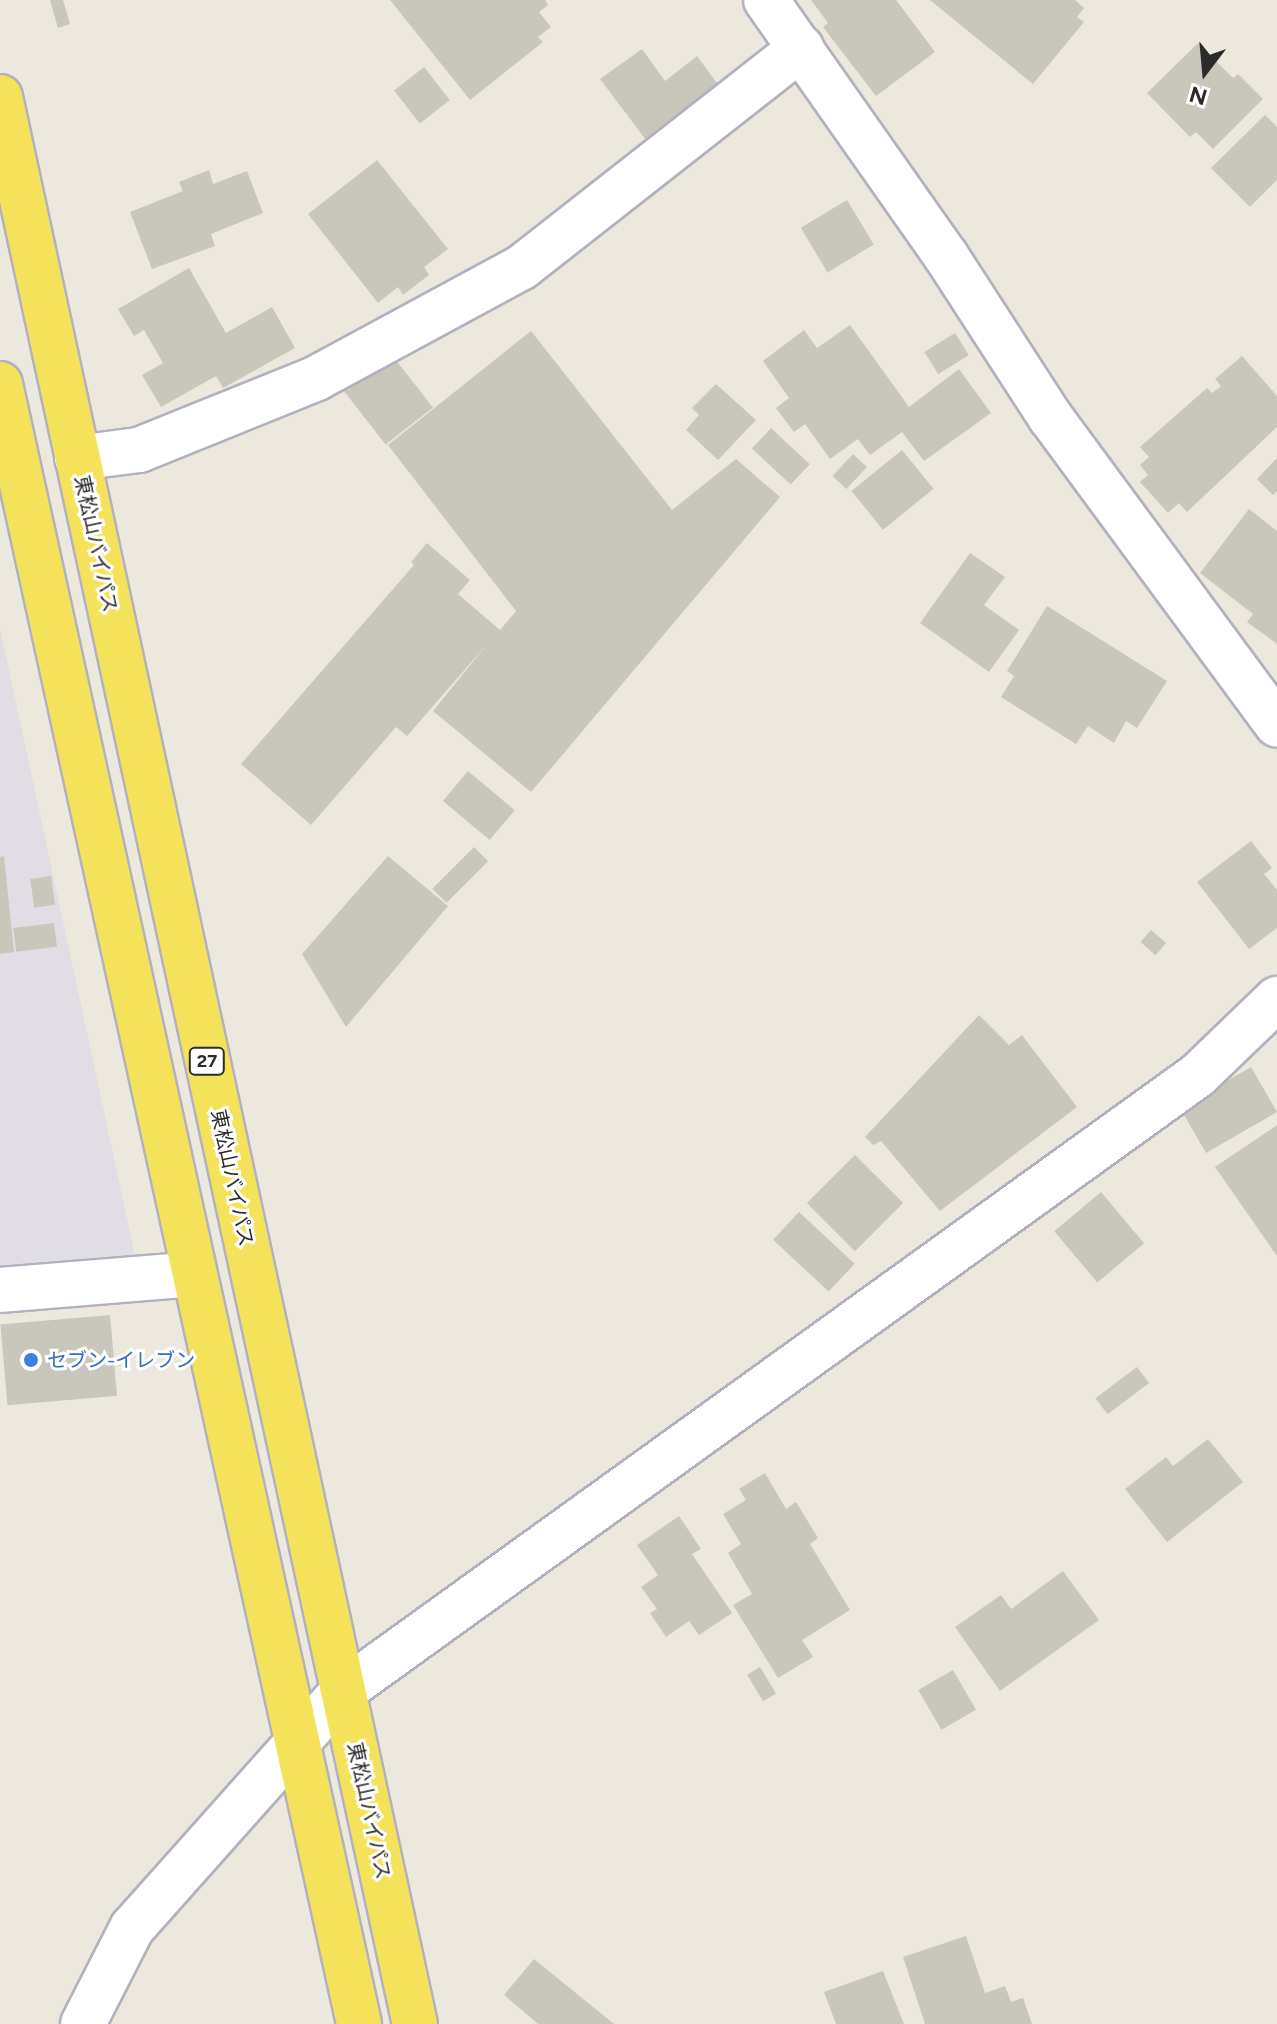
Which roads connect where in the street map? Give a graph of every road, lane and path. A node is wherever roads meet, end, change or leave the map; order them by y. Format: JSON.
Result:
{"nodes":[{"id":1,"x":766,"y":0,"type":"edge"},
{"id":2,"x":801,"y":48,"type":"junction"},
{"id":3,"x":0,"y":97,"type":"edge"},
{"id":4,"x":0,"y":384,"type":"edge"},
{"id":5,"x":77,"y":458,"type":"junction"},
{"id":6,"x":1277,"y":725,"type":"edge"},
{"id":7,"x":1277,"y":999,"type":"edge"},
{"id":8,"x":193,"y":1274,"type":"junction"},
{"id":9,"x":0,"y":1290,"type":"edge"},
{"id":10,"x":343,"y":1691,"type":"junction"},
{"id":11,"x":298,"y":1743,"type":"junction"},
{"id":12,"x":83,"y":2024,"type":"edge"},
{"id":13,"x":359,"y":2024,"type":"edge"},
{"id":14,"x":415,"y":2024,"type":"edge"}],
"edges":[{"from":1,"to":2,"type":"street"},
{"from":2,"to":5,"type":"street"},
{"from":2,"to":6,"type":"street"},
{"from":3,"to":5,"type":"main road","name":"東松山バイパス","number":"27"},
{"from":4,"to":8,"type":"main road"},
{"from":5,"to":10,"type":"main road","name":"東松山バイパス","number":"27"},
{"from":7,"to":10,"type":"street"},
{"from":8,"to":9,"type":"street"},
{"from":8,"to":11,"type":"main road"},
{"from":10,"to":11,"type":"street"},
{"from":10,"to":14,"type":"main road","name":"東松山バイパス","number":"27"},
{"from":11,"to":12,"type":"street"},
{"from":11,"to":13,"type":"main road"}]}
